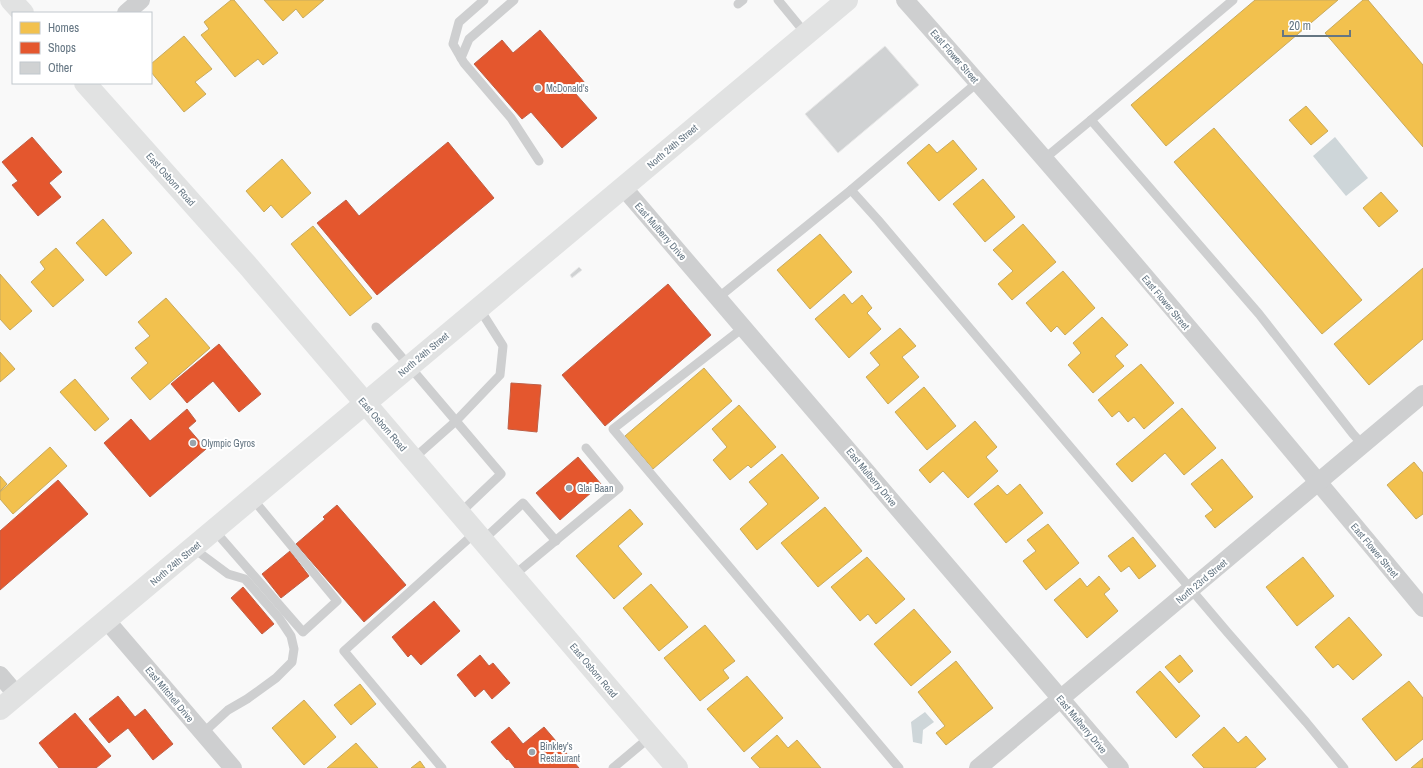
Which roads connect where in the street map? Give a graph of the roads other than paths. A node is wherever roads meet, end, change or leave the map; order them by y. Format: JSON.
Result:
{"nodes":[{"id":1,"x":11,"y":0,"type":"edge"},
{"id":2,"x":141,"y":0,"type":"edge"},
{"id":3,"x":484,"y":0,"type":"edge"},
{"id":4,"x":514,"y":0,"type":"edge"},
{"id":5,"x":778,"y":0,"type":"edge"},
{"id":6,"x":847,"y":0,"type":"edge"},
{"id":7,"x":905,"y":0,"type":"edge"},
{"id":8,"x":1233,"y":0,"type":"edge"},
{"id":9,"x":22,"y":12,"type":"edge"},
{"id":10,"x":127,"y":12,"type":"edge"},
{"id":11,"x":806,"y":34,"type":"junction"},
{"id":12,"x":461,"y":58,"type":"junction"},
{"id":13,"x":978,"y":82,"type":"junction"},
{"id":14,"x":86,"y":84,"type":"edge"},
{"id":15,"x":1091,"y":120,"type":"junction"},
{"id":16,"x":1044,"y":159,"type":"junction"},
{"id":17,"x":539,"y":161,"type":"dead end"},
{"id":18,"x":623,"y":187,"type":"junction"},
{"id":19,"x":851,"y":190,"type":"junction"},
{"id":20,"x":719,"y":297,"type":"junction"},
{"id":21,"x":479,"y":308,"type":"junction"},
{"id":22,"x":744,"y":327,"type":"junction"},
{"id":23,"x":376,"y":328,"type":"dead end"},
{"id":24,"x":409,"y":366,"type":"junction"},
{"id":25,"x":1423,"y":394,"type":"edge"},
{"id":26,"x":365,"y":403,"type":"junction"},
{"id":27,"x":456,"y":421,"type":"junction"},
{"id":28,"x":1363,"y":445,"type":"junction"},
{"id":29,"x":586,"y":448,"type":"dead end"},
{"id":30,"x":413,"y":459,"type":"junction"},
{"id":31,"x":1319,"y":482,"type":"junction"},
{"id":32,"x":252,"y":498,"type":"junction"},
{"id":33,"x":460,"y":513,"type":"junction"},
{"id":34,"x":214,"y":530,"type":"junction"},
{"id":35,"x":480,"y":536,"type":"junction"},
{"id":36,"x":556,"y":540,"type":"junction"},
{"id":37,"x":193,"y":548,"type":"junction"},
{"id":38,"x":514,"y":576,"type":"junction"},
{"id":39,"x":1191,"y":590,"type":"junction"},
{"id":40,"x":1423,"y":608,"type":"edge"},
{"id":41,"x":107,"y":621,"type":"junction"},
{"id":42,"x":0,"y":675,"type":"edge"},
{"id":43,"x":17,"y":695,"type":"junction"},
{"id":44,"x":1061,"y":698,"type":"junction"},
{"id":45,"x":0,"y":709,"type":"edge"},
{"id":46,"x":203,"y":733,"type":"junction"},
{"id":47,"x":650,"y":737,"type":"junction"},
{"id":48,"x":233,"y":768,"type":"edge"},
{"id":49,"x":442,"y":768,"type":"edge"},
{"id":50,"x":613,"y":768,"type":"edge"},
{"id":51,"x":677,"y":768,"type":"edge"},
{"id":52,"x":899,"y":768,"type":"edge"},
{"id":53,"x":978,"y":768,"type":"edge"},
{"id":54,"x":1120,"y":768,"type":"edge"},
{"id":55,"x":1344,"y":768,"type":"edge"}],
"edges":[{"from":1,"to":9,"type":"main road"},
{"from":2,"to":10,"type":"street"},
{"from":3,"to":12,"type":"lane"},
{"from":4,"to":12,"type":"lane"},
{"from":5,"to":11,"type":"lane"},
{"from":6,"to":11,"type":"main road","name":"North 24th Street"},
{"from":7,"to":13,"type":"street","name":"East Flower Street"},
{"from":8,"to":15,"type":"lane"},
{"from":11,"to":18,"type":"main road","name":"North 24th Street"},
{"from":12,"to":17,"type":"lane"},
{"from":13,"to":16,"type":"street","name":"East Flower Street"},
{"from":13,"to":19,"type":"lane"},
{"from":14,"to":26,"type":"main road","name":"East Osborn Road"},
{"from":15,"to":16,"type":"lane"},
{"from":15,"to":28,"type":"lane"},
{"from":16,"to":31,"type":"street","name":"East Flower Street"},
{"from":18,"to":20,"type":"street","name":"East Mulberry Drive"},
{"from":18,"to":21,"type":"main road","name":"North 24th Street"},
{"from":19,"to":20,"type":"lane"},
{"from":19,"to":39,"type":"lane"},
{"from":20,"to":22,"type":"street","name":"East Mulberry Drive"},
{"from":21,"to":24,"type":"main road","name":"North 24th Street"},
{"from":21,"to":27,"type":"lane"},
{"from":22,"to":44,"type":"street","name":"East Mulberry Drive"},
{"from":22,"to":52,"type":"lane"},
{"from":23,"to":24,"type":"lane"},
{"from":24,"to":26,"type":"main road","name":"North 24th Street"},
{"from":24,"to":27,"type":"lane"},
{"from":25,"to":28,"type":"street","name":"North 23rd Street"},
{"from":26,"to":30,"type":"main road","name":"East Osborn Road"},
{"from":26,"to":32,"type":"main road","name":"North 24th Street"},
{"from":27,"to":30,"type":"lane"},
{"from":27,"to":33,"type":"lane"},
{"from":28,"to":31,"type":"street","name":"North 23rd Street"},
{"from":29,"to":36,"type":"lane"},
{"from":30,"to":33,"type":"main road","name":"East Osborn Road"},
{"from":31,"to":39,"type":"street","name":"North 23rd Street"},
{"from":31,"to":40,"type":"street","name":"East Flower Street"},
{"from":32,"to":34,"type":"main road","name":"North 24th Street"},
{"from":32,"to":34,"type":"lane"},
{"from":33,"to":35,"type":"main road","name":"East Osborn Road"},
{"from":34,"to":37,"type":"main road","name":"North 24th Street"},
{"from":35,"to":36,"type":"lane"},
{"from":35,"to":38,"type":"main road","name":"East Osborn Road"},
{"from":35,"to":49,"type":"lane"},
{"from":36,"to":38,"type":"lane"},
{"from":37,"to":41,"type":"main road","name":"North 24th Street"},
{"from":37,"to":46,"type":"lane"},
{"from":38,"to":47,"type":"main road","name":"East Osborn Road"},
{"from":39,"to":44,"type":"street","name":"North 23rd Street"},
{"from":39,"to":55,"type":"lane"},
{"from":41,"to":43,"type":"main road","name":"North 24th Street"},
{"from":41,"to":46,"type":"street","name":"East Mitchell Drive"},
{"from":42,"to":43,"type":"street"},
{"from":43,"to":45,"type":"main road","name":"North 24th Street"},
{"from":44,"to":53,"type":"street","name":"North 23rd Street"},
{"from":44,"to":54,"type":"street","name":"East Mulberry Drive"},
{"from":46,"to":48,"type":"street","name":"East Mitchell Drive"},
{"from":47,"to":50,"type":"lane"},
{"from":47,"to":51,"type":"main road","name":"East Osborn Road"}]}
